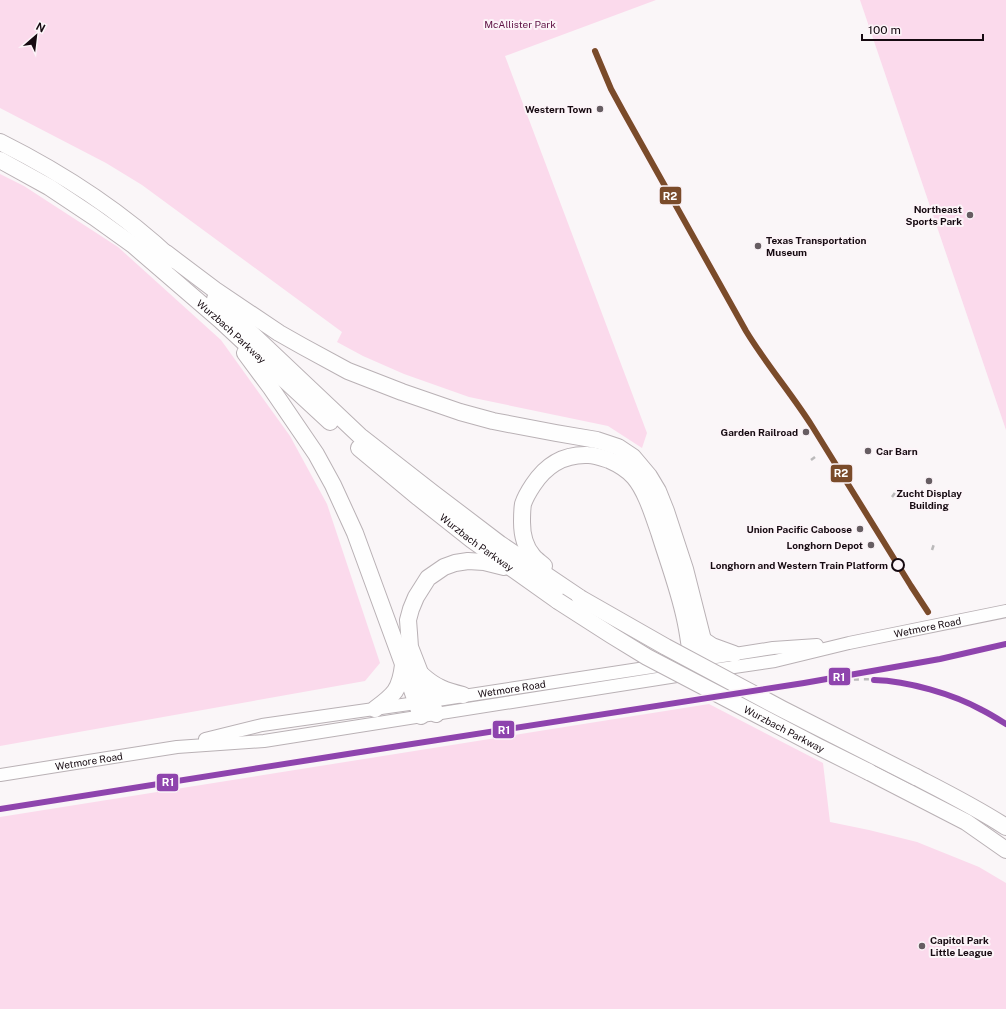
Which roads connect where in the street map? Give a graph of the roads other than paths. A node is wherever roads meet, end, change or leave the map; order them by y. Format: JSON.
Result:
{"nodes":[{"id":1,"x":0,"y":142,"type":"edge"},
{"id":2,"x":0,"y":160,"type":"edge"},
{"id":3,"x":166,"y":253,"type":"junction"},
{"id":4,"x":220,"y":320,"type":"junction"},
{"id":5,"x":513,"y":570,"type":"junction"},
{"id":6,"x":580,"y":598,"type":"junction"},
{"id":7,"x":1006,"y":612,"type":"edge"},
{"id":8,"x":686,"y":625,"type":"junction"},
{"id":9,"x":703,"y":640,"type":"junction"},
{"id":10,"x":849,"y":643,"type":"junction"},
{"id":11,"x":734,"y":654,"type":"junction"},
{"id":12,"x":403,"y":664,"type":"junction"},
{"id":13,"x":660,"y":666,"type":"junction"},
{"id":14,"x":699,"y":666,"type":"junction"},
{"id":15,"x":422,"y":675,"type":"junction"},
{"id":16,"x":463,"y":696,"type":"junction"},
{"id":17,"x":426,"y":708,"type":"junction"},
{"id":18,"x":375,"y":709,"type":"junction"},
{"id":19,"x":177,"y":747,"type":"junction"},
{"id":20,"x":0,"y":775,"type":"edge"},
{"id":21,"x":1006,"y":827,"type":"edge"},
{"id":22,"x":1006,"y":850,"type":"edge"}],
"edges":[{"from":1,"to":3,"type":"highway","name":"Wurzbach Parkway"},
{"from":2,"to":4,"type":"highway","name":"Wurzbach Parkway"},
{"from":3,"to":6,"type":"highway","name":"Wurzbach Parkway"},
{"from":3,"to":9,"type":"highway"},
{"from":4,"to":5,"type":"highway","name":"Wurzbach Parkway"},
{"from":4,"to":12,"type":"highway"},
{"from":5,"to":15,"type":"highway"},
{"from":5,"to":22,"type":"highway","name":"Wurzbach Parkway","bridge":true},
{"from":6,"to":8,"type":"highway"},
{"from":6,"to":21,"type":"highway","name":"Wurzbach Parkway","bridge":true},
{"from":7,"to":10,"type":"main road","name":"Wetmore Road"},
{"from":8,"to":13,"type":"highway"},
{"from":8,"to":14,"type":"highway"},
{"from":9,"to":11,"type":"highway"},
{"from":9,"to":14,"type":"highway"},
{"from":10,"to":11,"type":"main road","name":"Wetmore Road"},
{"from":10,"to":14,"type":"main road","name":"Wetmore Road"},
{"from":11,"to":14,"type":"main road","name":"Wetmore Road"},
{"from":12,"to":17,"type":"highway"},
{"from":12,"to":18,"type":"highway"},
{"from":13,"to":14,"type":"main road","name":"Wetmore Road"},
{"from":13,"to":16,"type":"main road","name":"Wetmore Road"},
{"from":14,"to":17,"type":"main road","name":"Wetmore Road"},
{"from":15,"to":16,"type":"highway"},
{"from":15,"to":17,"type":"highway"},
{"from":16,"to":17,"type":"main road","name":"Wetmore Road"},
{"from":17,"to":18,"type":"main road","name":"Wetmore Road"},
{"from":17,"to":19,"type":"main road","name":"Wetmore Road"},
{"from":18,"to":19,"type":"main road","name":"Wetmore Road"},
{"from":19,"to":20,"type":"main road","name":"Wetmore Road"}]}
